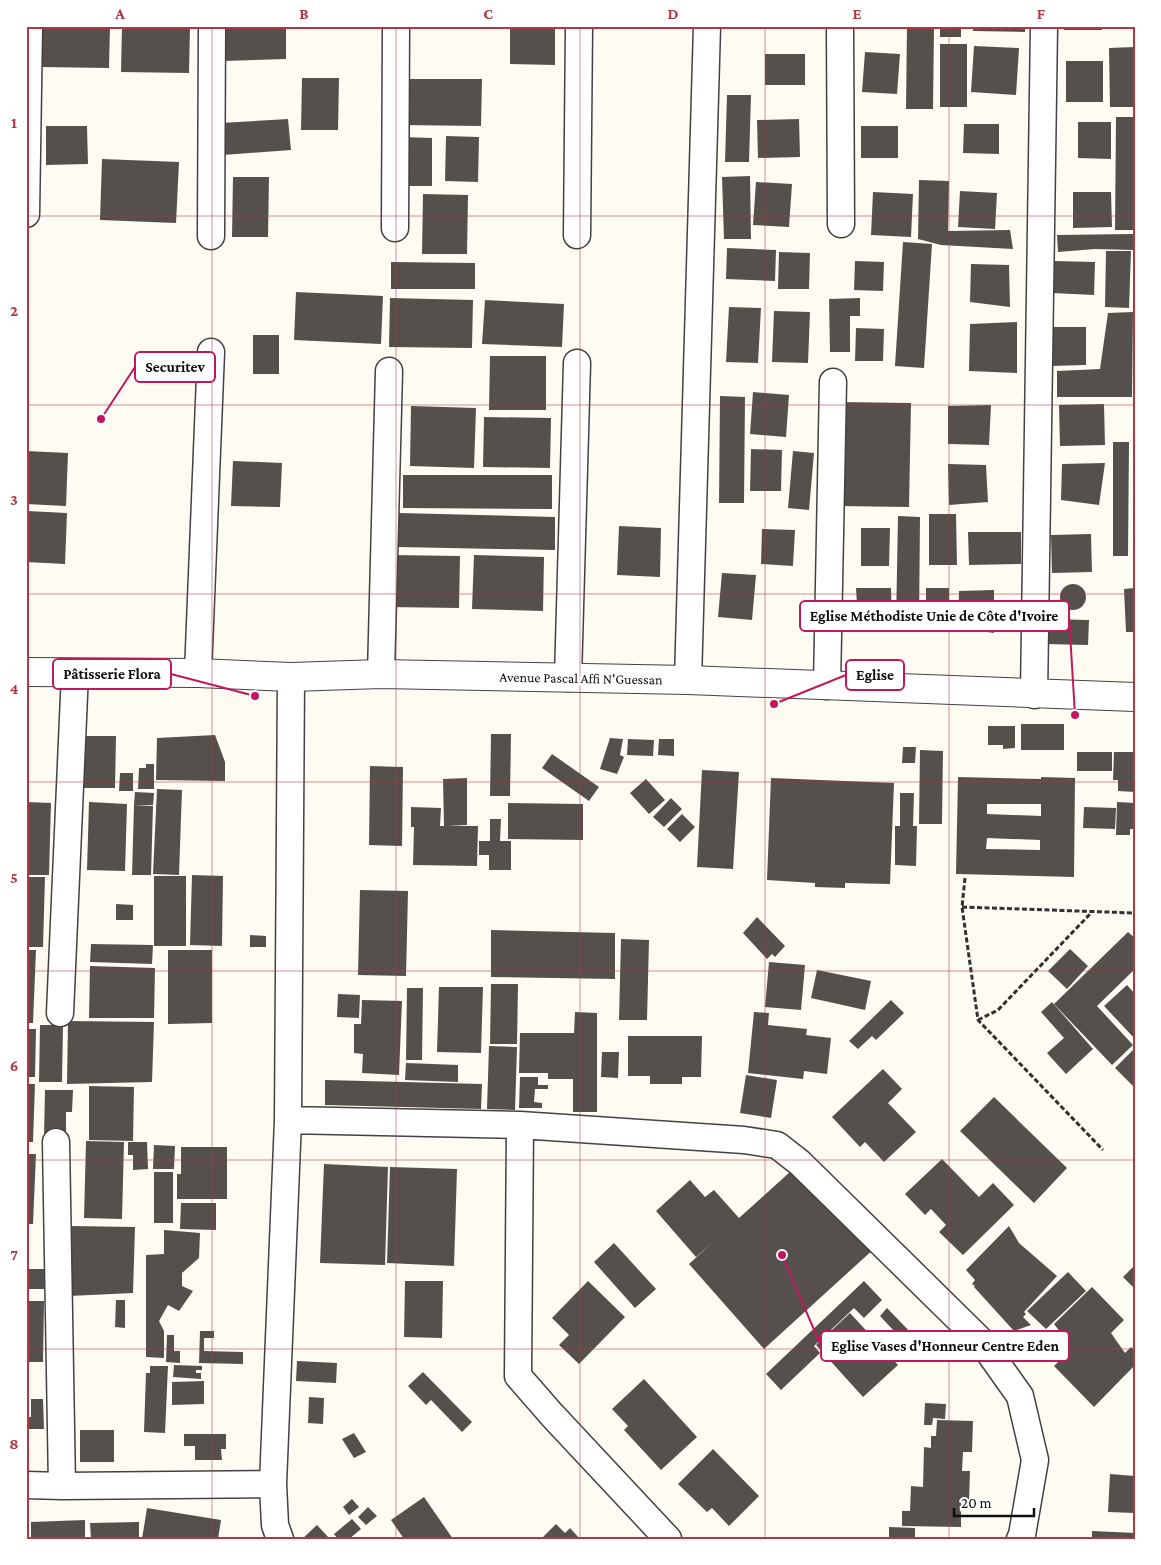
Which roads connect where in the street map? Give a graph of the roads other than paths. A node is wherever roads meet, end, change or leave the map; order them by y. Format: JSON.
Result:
{"nodes":[{"id":1,"x":29,"y":26,"type":"edge"},
{"id":2,"x":212,"y":26,"type":"edge"},
{"id":3,"x":396,"y":26,"type":"edge"},
{"id":4,"x":579,"y":26,"type":"edge"},
{"id":5,"x":707,"y":26,"type":"edge"},
{"id":6,"x":840,"y":26,"type":"edge"},
{"id":7,"x":1044,"y":26,"type":"edge"},
{"id":8,"x":26,"y":214,"type":"edge"},
{"id":9,"x":841,"y":224,"type":"dead end"},
{"id":10,"x":395,"y":228,"type":"dead end"},
{"id":11,"x":577,"y":235,"type":"dead end"},
{"id":12,"x":211,"y":236,"type":"dead end"},
{"id":13,"x":211,"y":352,"type":"dead end"},
{"id":14,"x":577,"y":364,"type":"dead end"},
{"id":15,"x":389,"y":371,"type":"dead end"},
{"id":16,"x":833,"y":382,"type":"dead end"},
{"id":17,"x":26,"y":672,"type":"edge"},
{"id":18,"x":75,"y":673,"type":"junction"},
{"id":19,"x":198,"y":673,"type":"junction"},
{"id":20,"x":381,"y":674,"type":"junction"},
{"id":21,"x":291,"y":677,"type":"junction"},
{"id":22,"x":568,"y":678,"type":"junction"},
{"id":23,"x":688,"y":680,"type":"junction"},
{"id":24,"x":828,"y":686,"type":"junction"},
{"id":25,"x":1034,"y":695,"type":"junction"},
{"id":26,"x":1135,"y":698,"type":"edge"},
{"id":27,"x":60,"y":1013,"type":"dead end"},
{"id":28,"x":288,"y":1120,"type":"junction"},
{"id":29,"x":520,"y":1125,"type":"junction"},
{"id":30,"x":56,"y":1142,"type":"dead end"},
{"id":31,"x":273,"y":1484,"type":"junction"},
{"id":32,"x":26,"y":1485,"type":"edge"},
{"id":33,"x":62,"y":1486,"type":"junction"},
{"id":34,"x":280,"y":1539,"type":"edge"},
{"id":35,"x":668,"y":1539,"type":"edge"},
{"id":36,"x":1020,"y":1539,"type":"edge"}],
"edges":[{"from":1,"to":8,"type":"street"},
{"from":2,"to":12,"type":"street"},
{"from":3,"to":10,"type":"street"},
{"from":4,"to":11,"type":"street"},
{"from":5,"to":23,"type":"street"},
{"from":6,"to":9,"type":"street"},
{"from":7,"to":25,"type":"street"},
{"from":13,"to":19,"type":"street"},
{"from":14,"to":22,"type":"street"},
{"from":15,"to":20,"type":"street"},
{"from":16,"to":24,"type":"street"},
{"from":17,"to":18,"type":"street","name":"Avenue Pascal Affi N'Guessan"},
{"from":18,"to":19,"type":"street","name":"Avenue Pascal Affi N'Guessan"},
{"from":18,"to":27,"type":"street"},
{"from":19,"to":21,"type":"street","name":"Avenue Pascal Affi N'Guessan"},
{"from":20,"to":21,"type":"street","name":"Avenue Pascal Affi N'Guessan"},
{"from":20,"to":22,"type":"street","name":"Avenue Pascal Affi N'Guessan"},
{"from":21,"to":28,"type":"street"},
{"from":22,"to":23,"type":"street","name":"Avenue Pascal Affi N'Guessan"},
{"from":23,"to":24,"type":"street","name":"Avenue Pascal Affi N'Guessan"},
{"from":24,"to":25,"type":"street","name":"Avenue Pascal Affi N'Guessan"},
{"from":25,"to":26,"type":"street","name":"Avenue Pascal Affi N'Guessan"},
{"from":28,"to":29,"type":"street"},
{"from":28,"to":31,"type":"street"},
{"from":29,"to":35,"type":"street"},
{"from":29,"to":36,"type":"street"},
{"from":30,"to":33,"type":"street"},
{"from":31,"to":33,"type":"street"},
{"from":31,"to":34,"type":"street"},
{"from":32,"to":33,"type":"street"}]}
